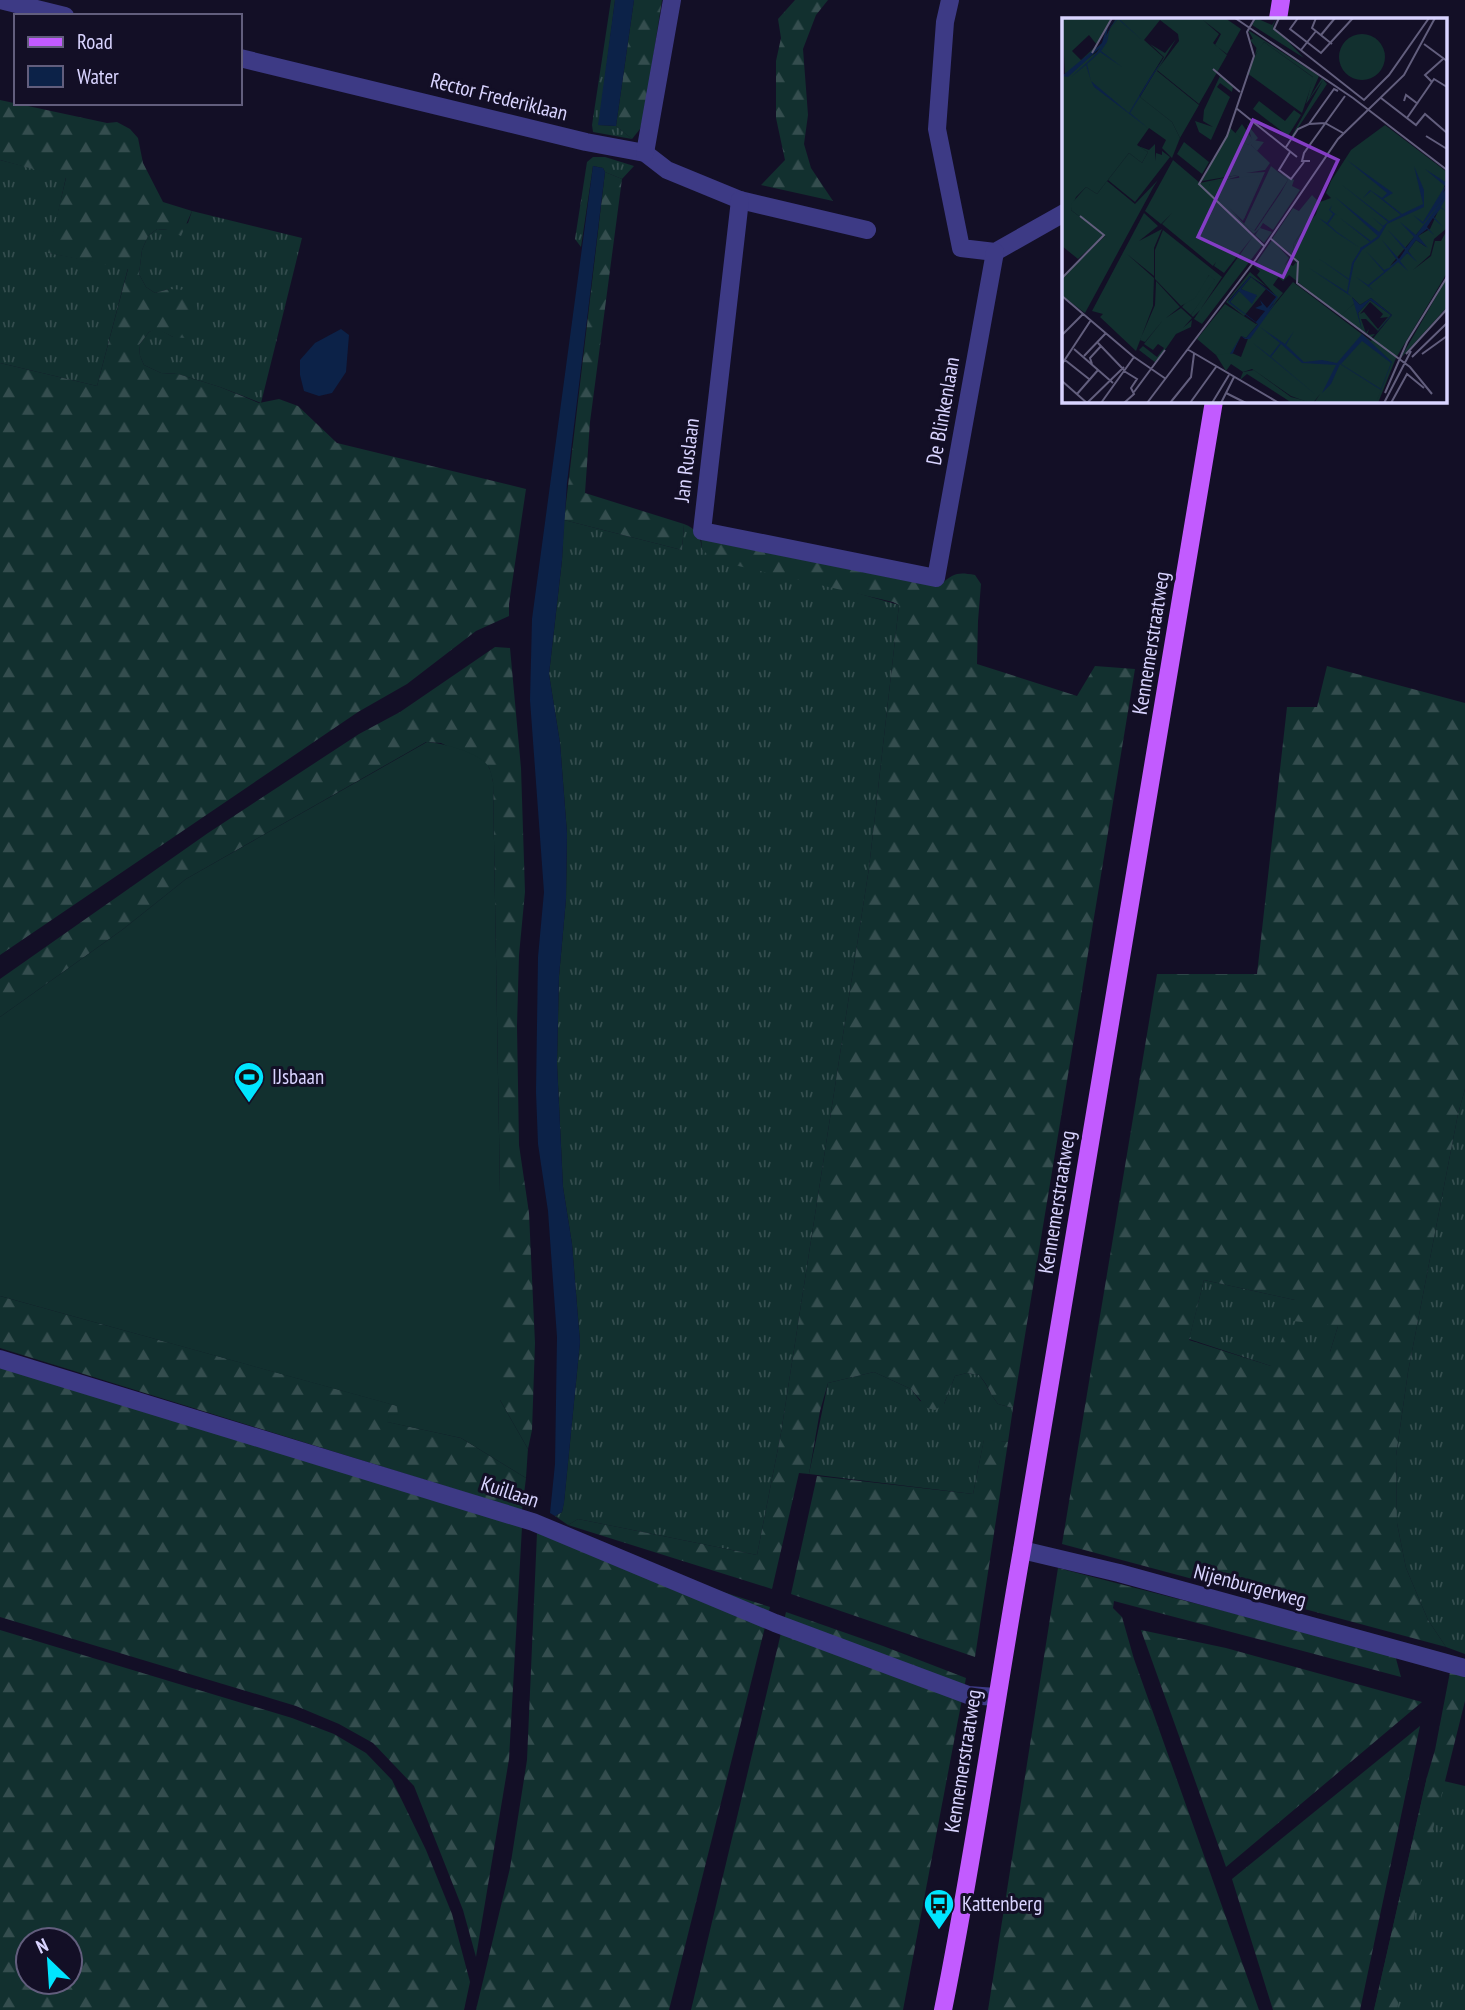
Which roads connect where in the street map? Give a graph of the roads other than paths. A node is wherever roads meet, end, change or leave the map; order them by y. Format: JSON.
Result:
{"nodes":[{"id":1,"x":0,"y":0,"type":"edge"},
{"id":2,"x":672,"y":0,"type":"edge"},
{"id":3,"x":950,"y":0,"type":"edge"},
{"id":4,"x":1281,"y":0,"type":"edge"},
{"id":5,"x":57,"y":14,"type":"edge"},
{"id":6,"x":1278,"y":18,"type":"edge"},
{"id":7,"x":242,"y":58,"type":"edge"},
{"id":8,"x":646,"y":153,"type":"junction"},
{"id":9,"x":740,"y":200,"type":"junction"},
{"id":10,"x":1062,"y":214,"type":"edge"},
{"id":11,"x":867,"y":230,"type":"dead end"},
{"id":12,"x":995,"y":252,"type":"junction"},
{"id":13,"x":1214,"y":402,"type":"edge"},
{"id":14,"x":936,"y":578,"type":"joint"},
{"id":15,"x":0,"y":1359,"type":"edge"},
{"id":16,"x":1022,"y":1550,"type":"junction"},
{"id":17,"x":1465,"y":1668,"type":"edge"},
{"id":18,"x":996,"y":1697,"type":"junction"},
{"id":19,"x":943,"y":2010,"type":"edge"}],
"edges":[{"from":1,"to":5,"type":"street"},
{"from":2,"to":8,"type":"street"},
{"from":3,"to":12,"type":"street"},
{"from":4,"to":6,"type":"main road"},
{"from":7,"to":8,"type":"street","name":"Rector Frederiklaan"},
{"from":8,"to":9,"type":"street","name":"Rector Frederiklaan"},
{"from":9,"to":11,"type":"street","name":"Rector Frederiklaan"},
{"from":9,"to":14,"type":"street","name":"Jan Ruslaan"},
{"from":10,"to":12,"type":"street"},
{"from":12,"to":14,"type":"street","name":"De Blinkenlaan"},
{"from":13,"to":16,"type":"main road","name":"Kennemerstraatweg"},
{"from":15,"to":18,"type":"street","name":"Kuillaan"},
{"from":16,"to":17,"type":"street","name":"Nijenburgerweg"},
{"from":16,"to":18,"type":"main road","name":"Kennemerstraatweg"},
{"from":18,"to":19,"type":"main road","name":"Kennemerstraatweg"}]}
